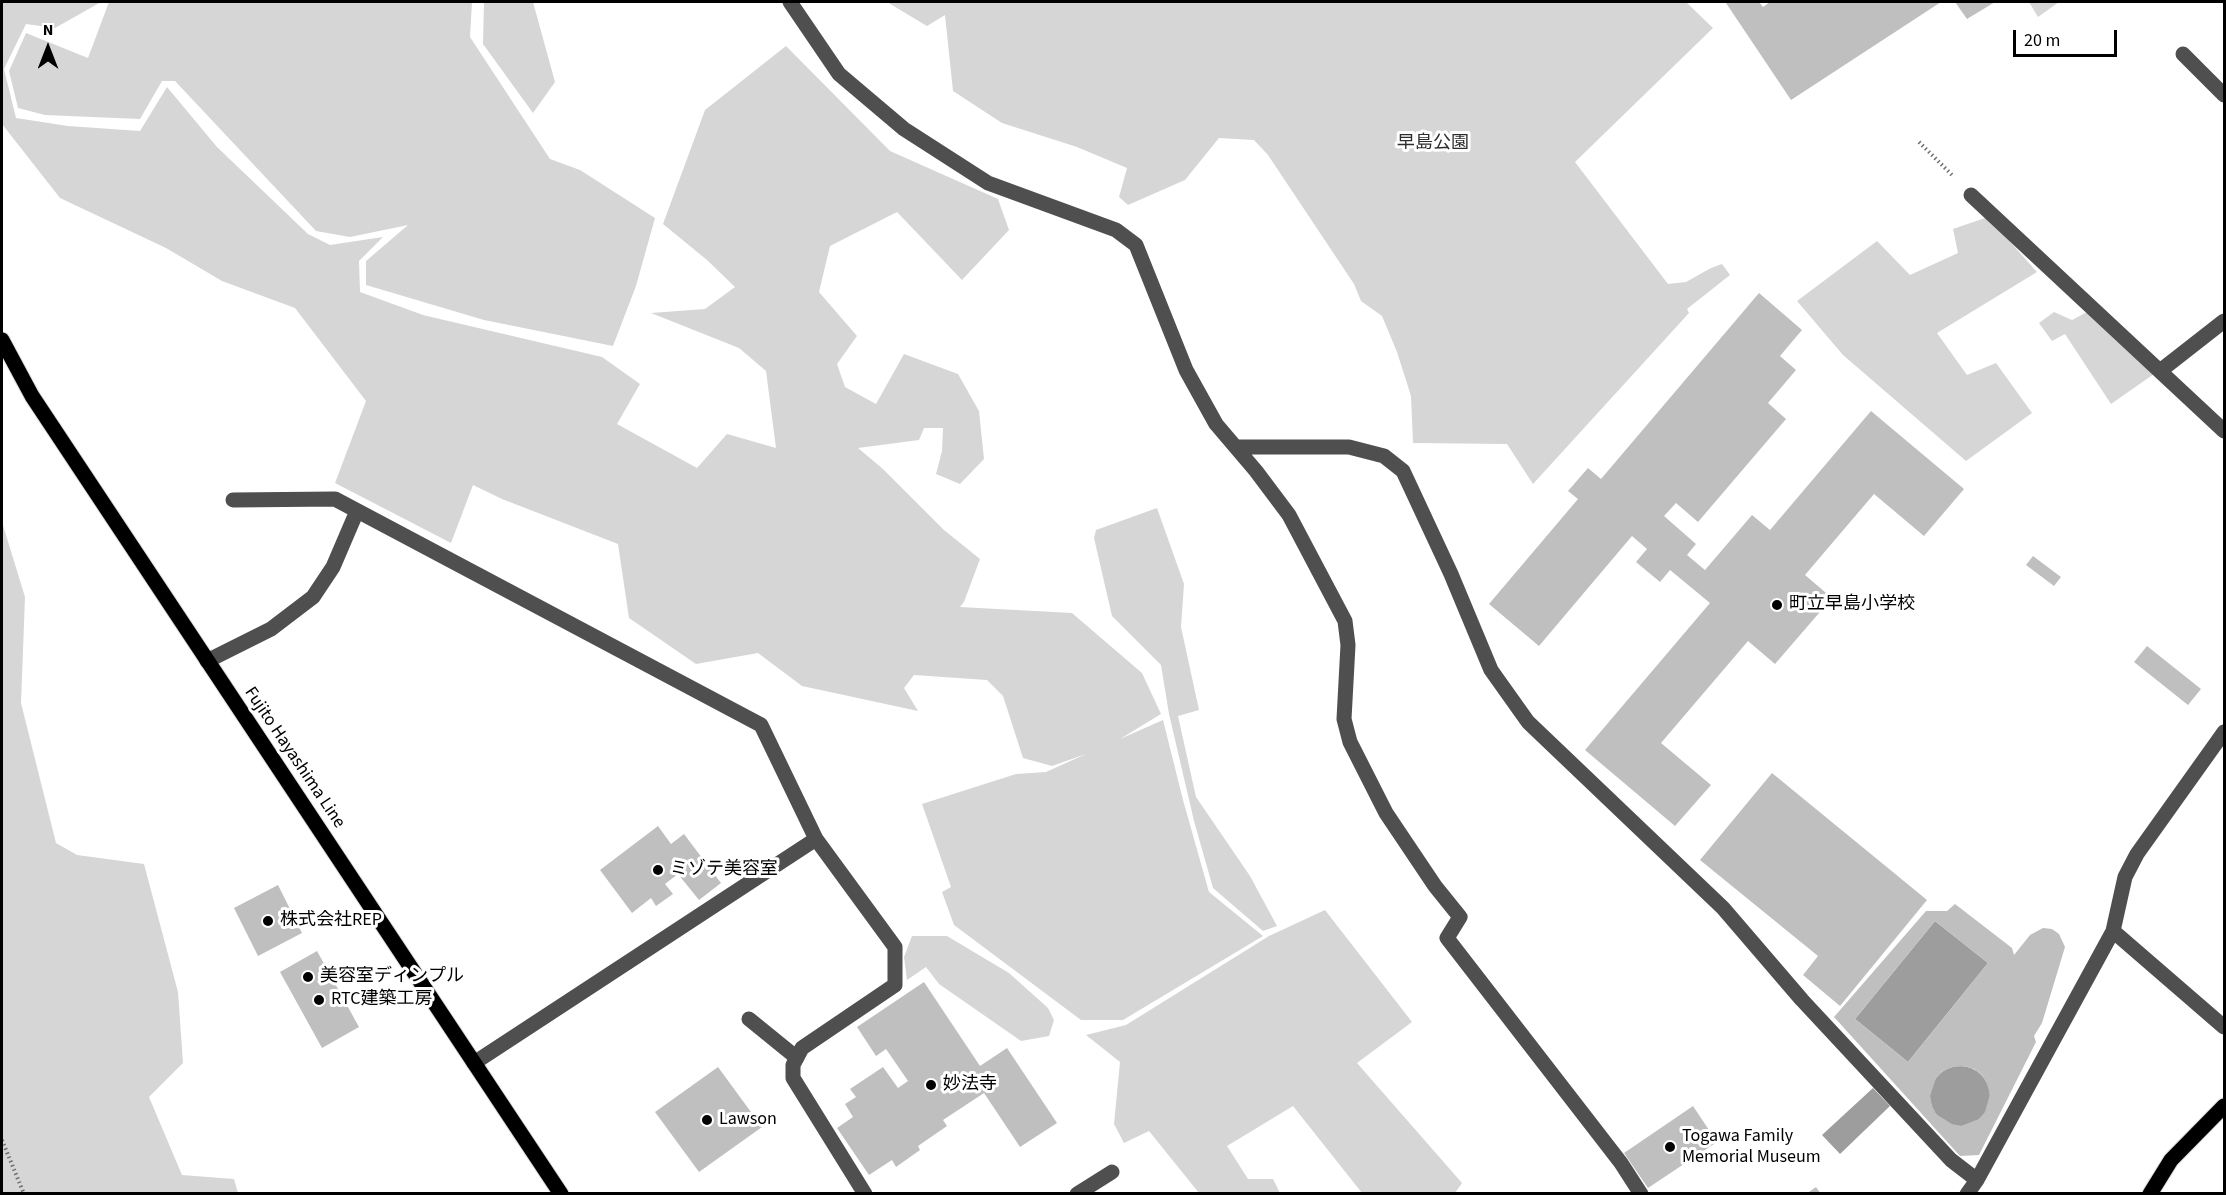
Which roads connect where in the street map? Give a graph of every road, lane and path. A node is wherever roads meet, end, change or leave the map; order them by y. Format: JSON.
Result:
{"nodes":[{"id":1,"x":790,"y":2,"type":"edge"},
{"id":2,"x":2183,"y":54,"type":"dead end"},
{"id":3,"x":2224,"y":95,"type":"edge"},
{"id":4,"x":1919,"y":142,"type":"dead end"},
{"id":5,"x":1971,"y":195,"type":"joint"},
{"id":6,"x":2224,"y":321,"type":"edge"},
{"id":7,"x":2,"y":340,"type":"edge"},
{"id":8,"x":2160,"y":370,"type":"junction"},
{"id":9,"x":2224,"y":431,"type":"edge"},
{"id":10,"x":1236,"y":447,"type":"junction"},
{"id":11,"x":233,"y":500,"type":"dead end"},
{"id":12,"x":357,"y":511,"type":"junction"},
{"id":13,"x":207,"y":661,"type":"junction"},
{"id":14,"x":2224,"y":732,"type":"edge"},
{"id":15,"x":816,"y":839,"type":"junction"},
{"id":16,"x":2113,"y":931,"type":"junction"},
{"id":17,"x":749,"y":1019,"type":"dead end"},
{"id":18,"x":2224,"y":1027,"type":"edge"},
{"id":19,"x":797,"y":1058,"type":"junction"},
{"id":20,"x":474,"y":1063,"type":"junction"},
{"id":21,"x":2224,"y":1106,"type":"edge"},
{"id":22,"x":2,"y":1140,"type":"edge"},
{"id":23,"x":1112,"y":1172,"type":"dead end"},
{"id":24,"x":1977,"y":1180,"type":"junction"},
{"id":25,"x":2151,"y":1193,"type":"edge"},
{"id":26,"x":24,"y":1194,"type":"edge"},
{"id":27,"x":561,"y":1194,"type":"edge"},
{"id":28,"x":865,"y":1194,"type":"edge"},
{"id":29,"x":1077,"y":1194,"type":"edge"},
{"id":30,"x":1641,"y":1194,"type":"edge"},
{"id":31,"x":1967,"y":1194,"type":"edge"}],
"edges":[{"from":1,"to":10,"type":"street"},
{"from":2,"to":3,"type":"street"},
{"from":4,"to":5,"type":"path"},
{"from":5,"to":8,"type":"street"},
{"from":6,"to":8,"type":"street"},
{"from":7,"to":13,"type":"main road","name":"Fujito Hayashima Line"},
{"from":8,"to":9,"type":"street"},
{"from":10,"to":24,"type":"street"},
{"from":10,"to":30,"type":"street"},
{"from":11,"to":12,"type":"street"},
{"from":12,"to":13,"type":"street"},
{"from":12,"to":15,"type":"street"},
{"from":13,"to":20,"type":"main road","name":"Fujito Hayashima Line"},
{"from":14,"to":16,"type":"street"},
{"from":15,"to":19,"type":"street"},
{"from":15,"to":20,"type":"street"},
{"from":16,"to":18,"type":"street"},
{"from":16,"to":24,"type":"street"},
{"from":17,"to":19,"type":"street"},
{"from":19,"to":28,"type":"street"},
{"from":20,"to":27,"type":"main road","name":"Fujito Hayashima Line"},
{"from":21,"to":25,"type":"main road"},
{"from":22,"to":26,"type":"path"},
{"from":23,"to":29,"type":"street"},
{"from":24,"to":31,"type":"street"}]}
